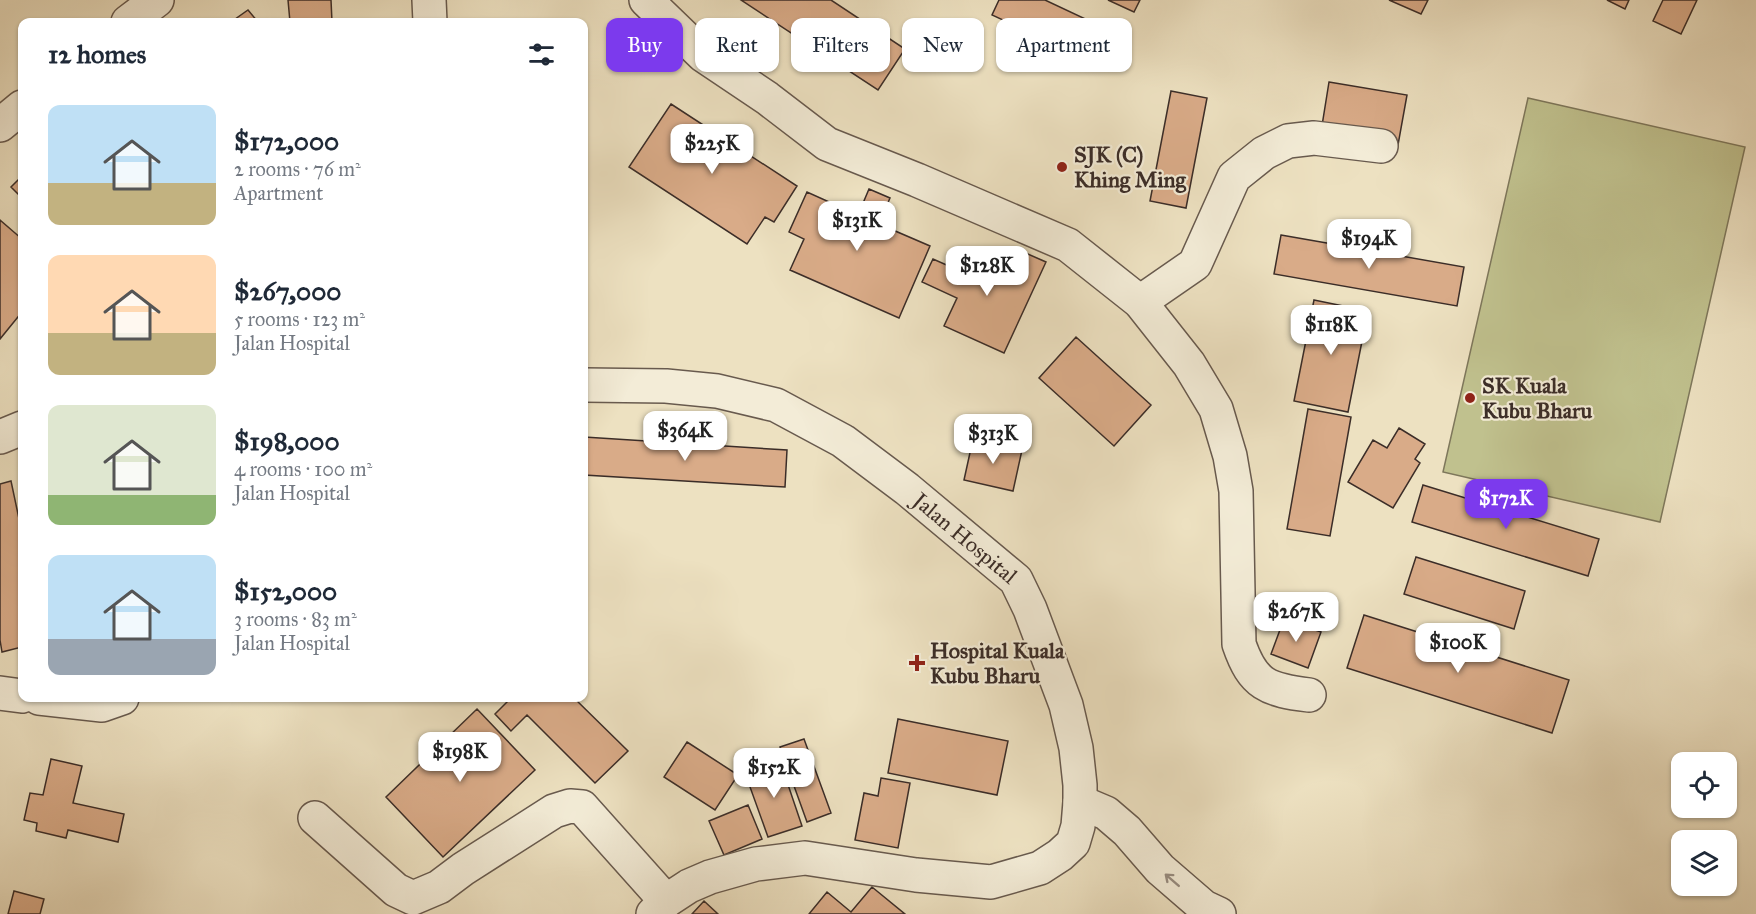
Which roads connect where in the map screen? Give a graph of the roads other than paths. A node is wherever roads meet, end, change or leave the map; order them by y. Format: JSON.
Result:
{"nodes":[{"id":1,"x":429,"y":0,"type":"edge"},
{"id":2,"x":646,"y":0,"type":"edge"},
{"id":3,"x":430,"y":18,"type":"edge"},
{"id":4,"x":18,"y":110,"type":"edge"},
{"id":5,"x":0,"y":125,"type":"edge"},
{"id":6,"x":1381,"y":146,"type":"dead end"},
{"id":7,"x":1140,"y":302,"type":"junction"},
{"id":8,"x":588,"y":385,"type":"edge"},
{"id":9,"x":18,"y":430,"type":"edge"},
{"id":10,"x":0,"y":437,"type":"edge"},
{"id":11,"x":0,"y":693,"type":"edge"},
{"id":12,"x":18,"y":695,"type":"edge"},
{"id":13,"x":1309,"y":695,"type":"dead end"},
{"id":14,"x":75,"y":702,"type":"edge"},
{"id":15,"x":111,"y":702,"type":"edge"},
{"id":16,"x":1080,"y":802,"type":"junction"},
{"id":17,"x":315,"y":818,"type":"dead end"},
{"id":18,"x":660,"y":907,"type":"edge"},
{"id":19,"x":1219,"y":914,"type":"edge"}],
"edges":[{"from":1,"to":3,"type":"street"},
{"from":2,"to":7,"type":"street"},
{"from":4,"to":5,"type":"street"},
{"from":6,"to":7,"type":"street"},
{"from":7,"to":13,"type":"street"},
{"from":8,"to":16,"type":"street","name":"Jalan Hospital"},
{"from":9,"to":10,"type":"street"},
{"from":11,"to":12,"type":"street"},
{"from":14,"to":15,"type":"street"},
{"from":16,"to":18,"type":"street","name":"Jalan Hospital"},
{"from":19,"to":16,"type":"street","one_way":true},
{"from":17,"to":18,"type":"street"}]}
